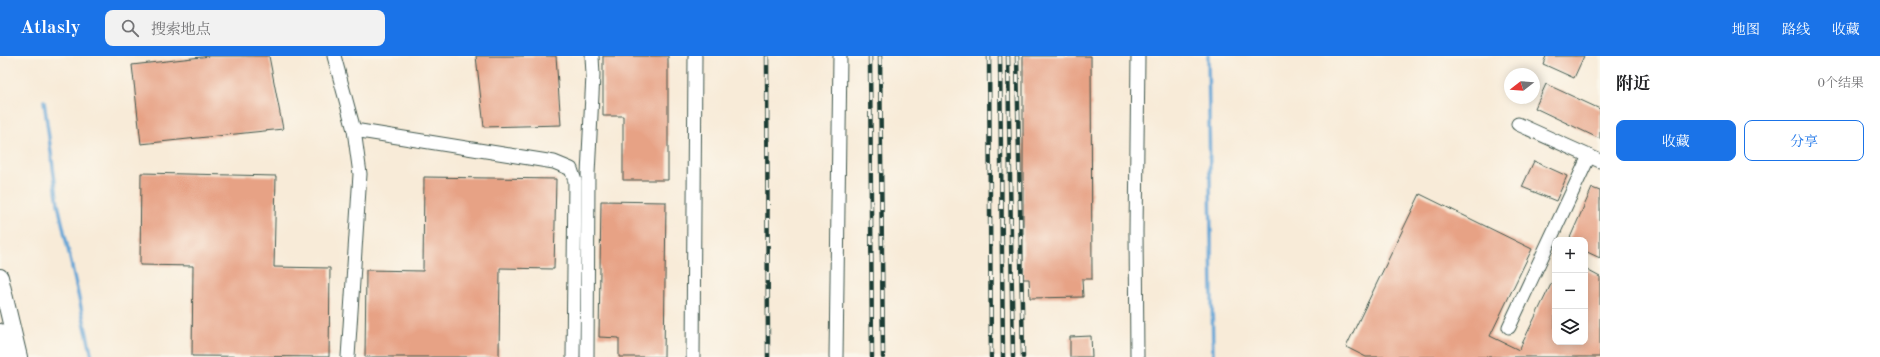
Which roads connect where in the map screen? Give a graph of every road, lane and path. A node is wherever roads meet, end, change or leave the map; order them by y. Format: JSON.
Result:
{"nodes":[{"id":1,"x":334,"y":56,"type":"edge"},
{"id":2,"x":592,"y":56,"type":"edge"},
{"id":3,"x":695,"y":56,"type":"edge"},
{"id":4,"x":840,"y":56,"type":"edge"},
{"id":5,"x":1138,"y":56,"type":"edge"},
{"id":6,"x":1518,"y":124,"type":"dead end"},
{"id":7,"x":354,"y":130,"type":"junction"},
{"id":8,"x":1595,"y":159,"type":"edge"},
{"id":9,"x":0,"y":277,"type":"edge"},
{"id":10,"x":1509,"y":327,"type":"dead end"},
{"id":11,"x":0,"y":332,"type":"edge"},
{"id":12,"x":5,"y":357,"type":"edge"},
{"id":13,"x":19,"y":357,"type":"edge"},
{"id":14,"x":348,"y":357,"type":"edge"},
{"id":15,"x":573,"y":357,"type":"edge"},
{"id":16,"x":588,"y":357,"type":"edge"},
{"id":17,"x":693,"y":357,"type":"edge"},
{"id":18,"x":836,"y":357,"type":"edge"},
{"id":19,"x":1137,"y":357,"type":"edge"}],
"edges":[{"from":1,"to":7,"type":"street"},
{"from":2,"to":16,"type":"street"},
{"from":3,"to":17,"type":"street"},
{"from":4,"to":18,"type":"street"},
{"from":5,"to":19,"type":"street"},
{"from":6,"to":8,"type":"street"},
{"from":7,"to":14,"type":"street"},
{"from":7,"to":15,"type":"street"},
{"from":8,"to":10,"type":"street"},
{"from":9,"to":13,"type":"main road"},
{"from":11,"to":12,"type":"main road"}]}
